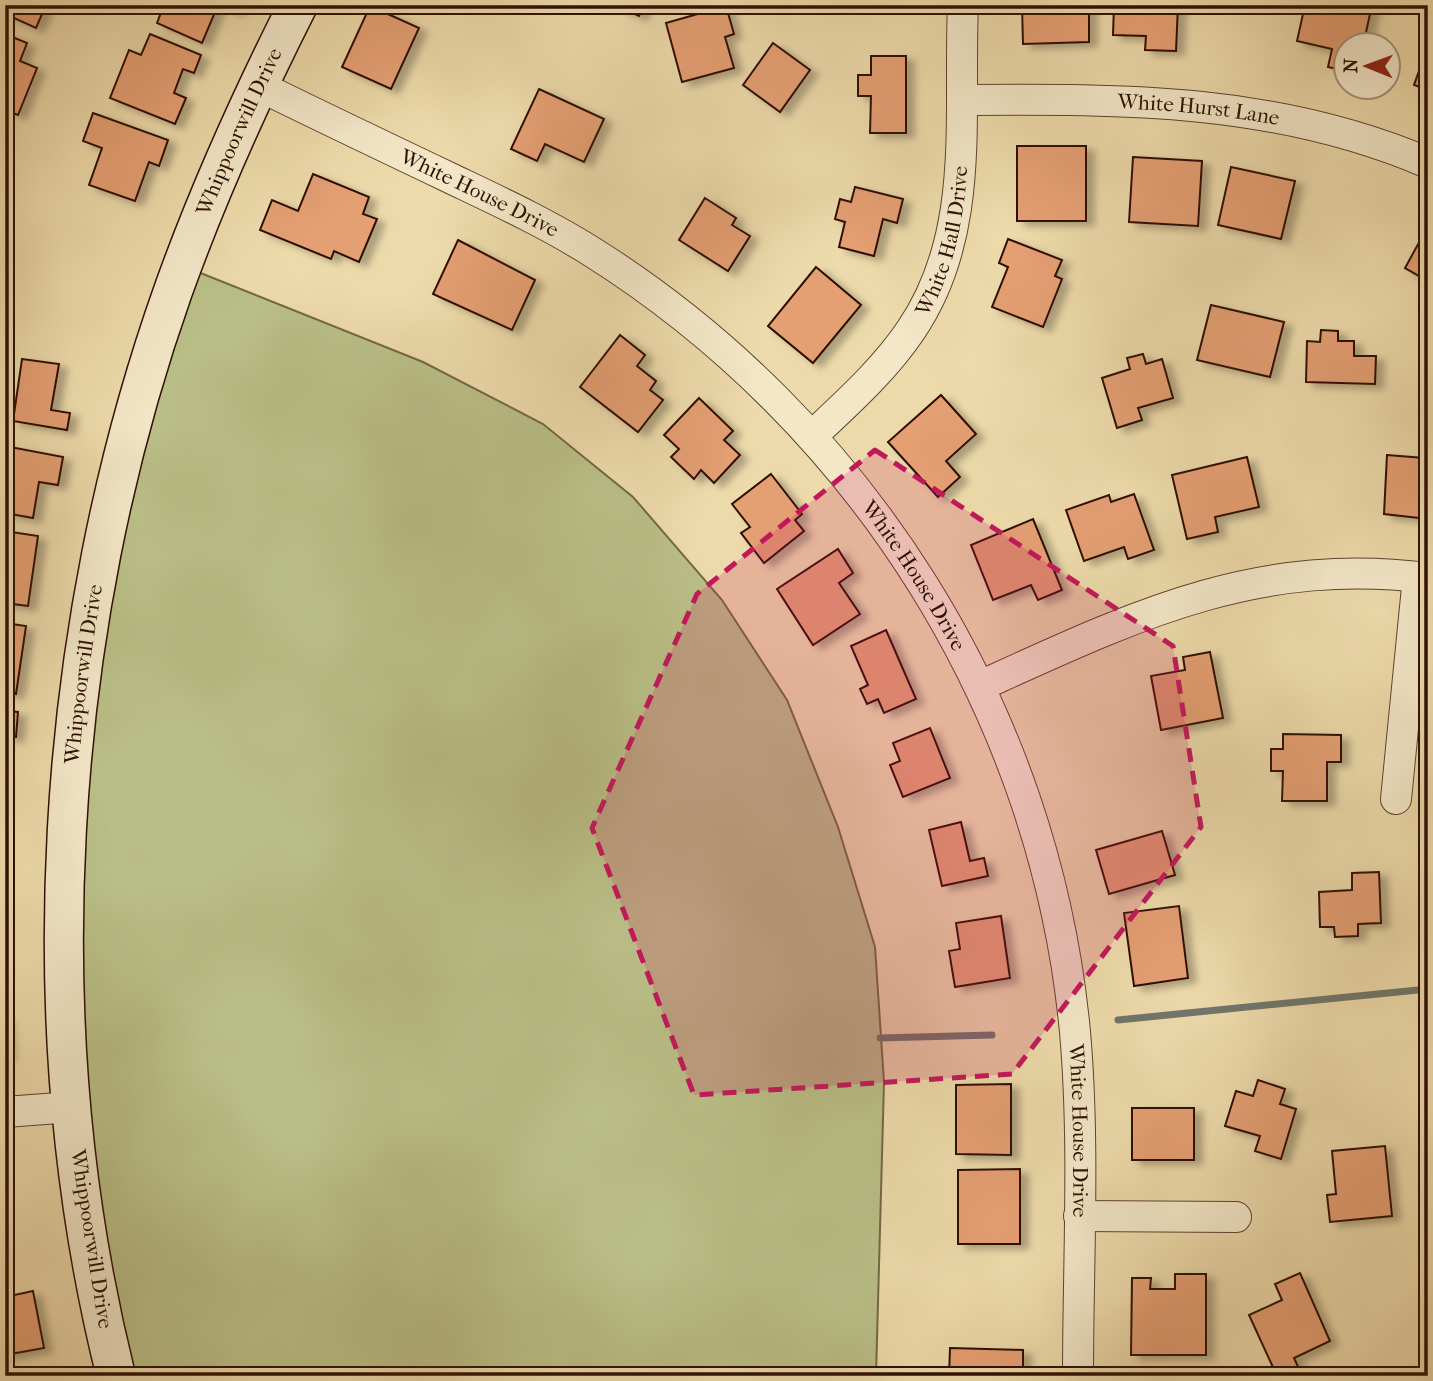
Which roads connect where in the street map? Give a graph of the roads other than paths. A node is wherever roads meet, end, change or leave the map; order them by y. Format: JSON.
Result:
{"nodes":[{"id":1,"x":298,"y":5,"type":"edge"},
{"id":2,"x":963,"y":5,"type":"edge"},
{"id":3,"x":259,"y":86,"type":"junction"},
{"id":4,"x":963,"y":100,"type":"junction"},
{"id":5,"x":1428,"y":163,"type":"edge"},
{"id":6,"x":813,"y":435,"type":"junction"},
{"id":7,"x":1423,"y":577,"type":"edge"},
{"id":8,"x":980,"y":686,"type":"junction"},
{"id":9,"x":1396,"y":799,"type":"dead end"},
{"id":10,"x":72,"y":1107,"type":"junction"},
{"id":11,"x":5,"y":1112,"type":"edge"},
{"id":12,"x":1079,"y":1216,"type":"junction"},
{"id":13,"x":1236,"y":1217,"type":"dead end"},
{"id":14,"x":116,"y":1376,"type":"edge"},
{"id":15,"x":1078,"y":1376,"type":"edge"}],
"edges":[{"from":1,"to":3,"type":"street","name":"Whippoorwill Drive"},
{"from":2,"to":4,"type":"street","name":"White Hall Drive"},
{"from":3,"to":6,"type":"street","name":"White House Drive"},
{"from":3,"to":10,"type":"street","name":"Whippoorwill Drive"},
{"from":4,"to":5,"type":"street","name":"White Hurst Lane"},
{"from":4,"to":6,"type":"street","name":"White Hall Drive"},
{"from":6,"to":8,"type":"street","name":"White House Drive"},
{"from":7,"to":8,"type":"street"},
{"from":7,"to":9,"type":"street"},
{"from":8,"to":12,"type":"street","name":"White House Drive"},
{"from":10,"to":11,"type":"street"},
{"from":10,"to":14,"type":"street","name":"Whippoorwill Drive"},
{"from":12,"to":13,"type":"street"},
{"from":12,"to":15,"type":"street","name":"White House Drive"}]}
